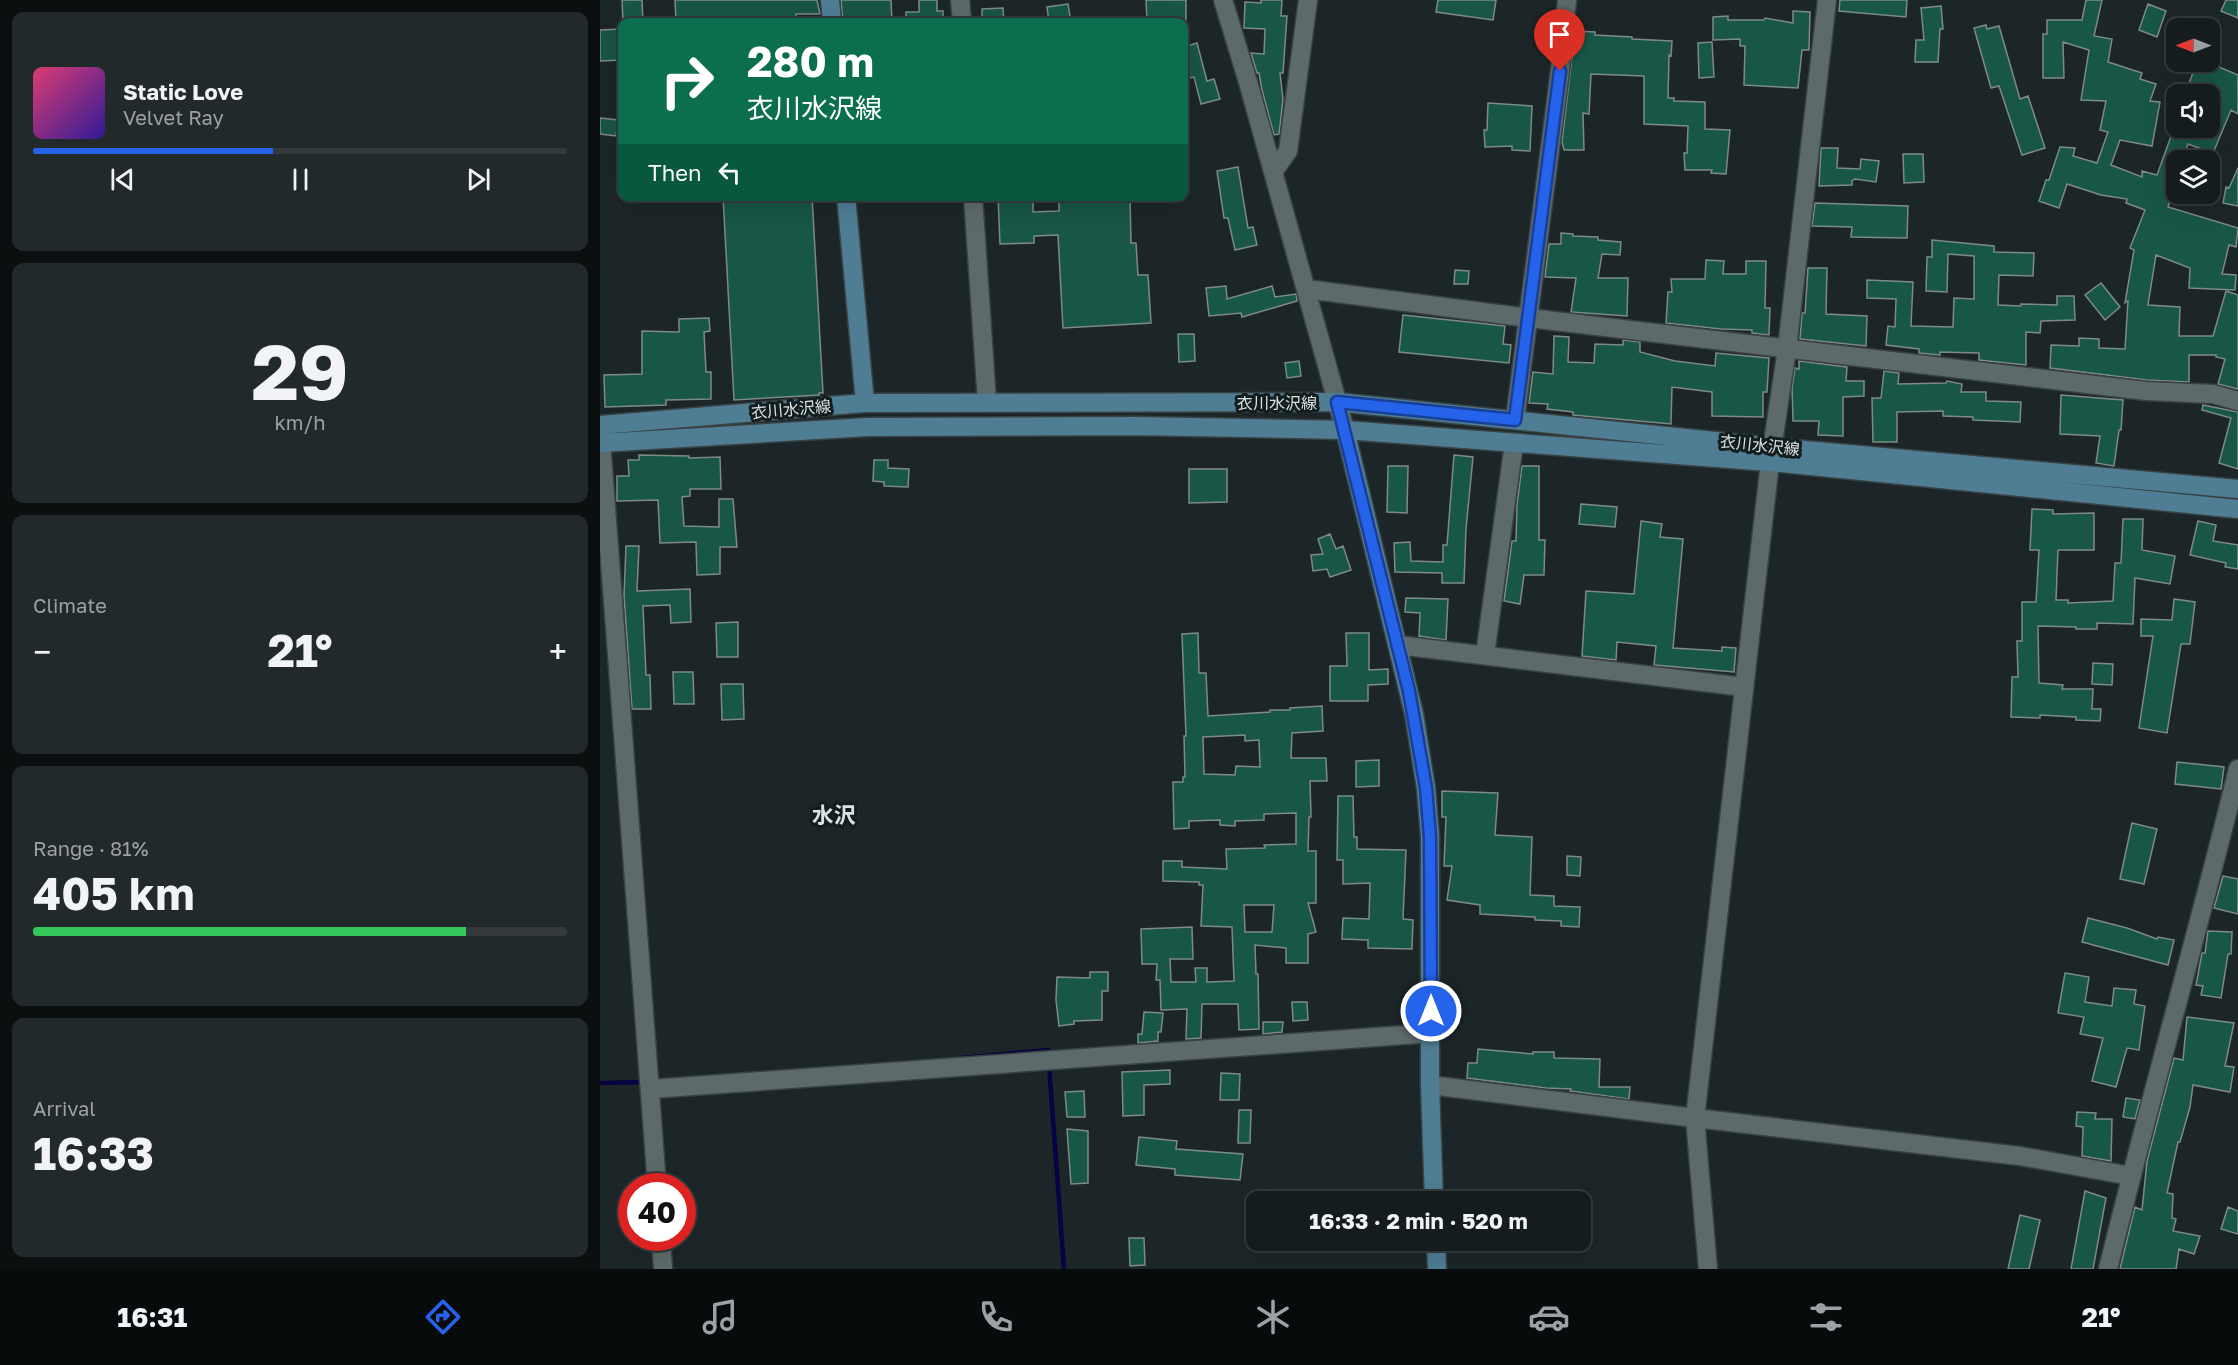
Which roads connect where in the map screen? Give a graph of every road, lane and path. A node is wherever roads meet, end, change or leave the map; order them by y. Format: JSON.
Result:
{"nodes":[{"id":1,"x":830,"y":0,"type":"edge"},
{"id":2,"x":960,"y":0,"type":"edge"},
{"id":3,"x":1223,"y":0,"type":"edge"},
{"id":4,"x":1308,"y":0,"type":"edge"},
{"id":5,"x":1567,"y":0,"type":"edge"},
{"id":6,"x":1827,"y":0,"type":"edge"},
{"id":7,"x":832,"y":18,"type":"edge"},
{"id":8,"x":962,"y":18,"type":"edge"},
{"id":9,"x":1273,"y":172,"type":"junction"},
{"id":10,"x":846,"y":201,"type":"edge"},
{"id":11,"x":973,"y":201,"type":"edge"},
{"id":12,"x":1306,"y":290,"type":"junction"},
{"id":13,"x":1529,"y":318,"type":"junction"},
{"id":14,"x":1787,"y":349,"type":"junction"},
{"id":15,"x":2238,"y":400,"type":"edge"},
{"id":16,"x":987,"y":402,"type":"junction"},
{"id":17,"x":1337,"y":402,"type":"junction"},
{"id":18,"x":865,"y":403,"type":"junction"},
{"id":19,"x":1515,"y":420,"type":"junction"},
{"id":20,"x":1344,"y":430,"type":"junction"},
{"id":21,"x":600,"y":434,"type":"edge"},
{"id":22,"x":1514,"y":443,"type":"junction"},
{"id":23,"x":1772,"y":455,"type":"junction"},
{"id":24,"x":2238,"y":489,"type":"edge"},
{"id":25,"x":2238,"y":509,"type":"edge"},
{"id":26,"x":1398,"y":645,"type":"junction"},
{"id":27,"x":1485,"y":654,"type":"junction"},
{"id":28,"x":1744,"y":687,"type":"junction"},
{"id":29,"x":2238,"y":769,"type":"edge"},
{"id":30,"x":1431,"y":1033,"type":"junction"},
{"id":31,"x":1430,"y":1085,"type":"junction"},
{"id":32,"x":651,"y":1089,"type":"junction"},
{"id":33,"x":1695,"y":1118,"type":"junction"},
{"id":34,"x":656,"y":1173,"type":"edge"},
{"id":35,"x":2131,"y":1176,"type":"junction"},
{"id":36,"x":1434,"y":1191,"type":"edge"},
{"id":37,"x":662,"y":1251,"type":"edge"},
{"id":38,"x":1436,"y":1251,"type":"edge"},
{"id":39,"x":663,"y":1269,"type":"edge"},
{"id":40,"x":1437,"y":1269,"type":"edge"},
{"id":41,"x":1708,"y":1269,"type":"edge"},
{"id":42,"x":2108,"y":1269,"type":"edge"}],
"edges":[{"from":1,"to":7,"type":"main road"},
{"from":2,"to":8,"type":"street"},
{"from":3,"to":9,"type":"street"},
{"from":4,"to":9,"type":"street"},
{"from":5,"to":13,"type":"street"},
{"from":6,"to":14,"type":"street"},
{"from":9,"to":12,"type":"street"},
{"from":10,"to":18,"type":"main road"},
{"from":11,"to":16,"type":"street"},
{"from":12,"to":13,"type":"street"},
{"from":12,"to":17,"type":"street"},
{"from":13,"to":14,"type":"street"},
{"from":13,"to":19,"type":"street"},
{"from":14,"to":15,"type":"street"},
{"from":14,"to":23,"type":"street"},
{"from":16,"to":17,"type":"main road","name":"衣川水沢線"},
{"from":16,"to":18,"type":"main road","name":"衣川水沢線"},
{"from":17,"to":19,"type":"main road","name":"衣川水沢線"},
{"from":17,"to":20,"type":"street"},
{"from":18,"to":21,"type":"main road","name":"衣川水沢線"},
{"from":19,"to":23,"type":"main road","name":"衣川水沢線"},
{"from":20,"to":21,"type":"main road","name":"衣川水沢線"},
{"from":20,"to":22,"type":"main road","name":"衣川水沢線"},
{"from":20,"to":26,"type":"main road"},
{"from":21,"to":32,"type":"street"},
{"from":22,"to":23,"type":"main road","name":"衣川水沢線"},
{"from":22,"to":27,"type":"street"},
{"from":23,"to":24,"type":"main road","name":"衣川水沢線"},
{"from":23,"to":25,"type":"main road","name":"衣川水沢線"},
{"from":23,"to":28,"type":"street"},
{"from":26,"to":27,"type":"street"},
{"from":26,"to":30,"type":"main road"},
{"from":27,"to":28,"type":"street"},
{"from":28,"to":33,"type":"street"},
{"from":29,"to":35,"type":"street"},
{"from":30,"to":31,"type":"main road"},
{"from":30,"to":32,"type":"street"},
{"from":31,"to":33,"type":"street"},
{"from":31,"to":36,"type":"main road"},
{"from":32,"to":34,"type":"street"},
{"from":33,"to":35,"type":"street"},
{"from":33,"to":41,"type":"street"},
{"from":35,"to":42,"type":"street"},
{"from":37,"to":39,"type":"street"},
{"from":38,"to":40,"type":"main road"}]}
